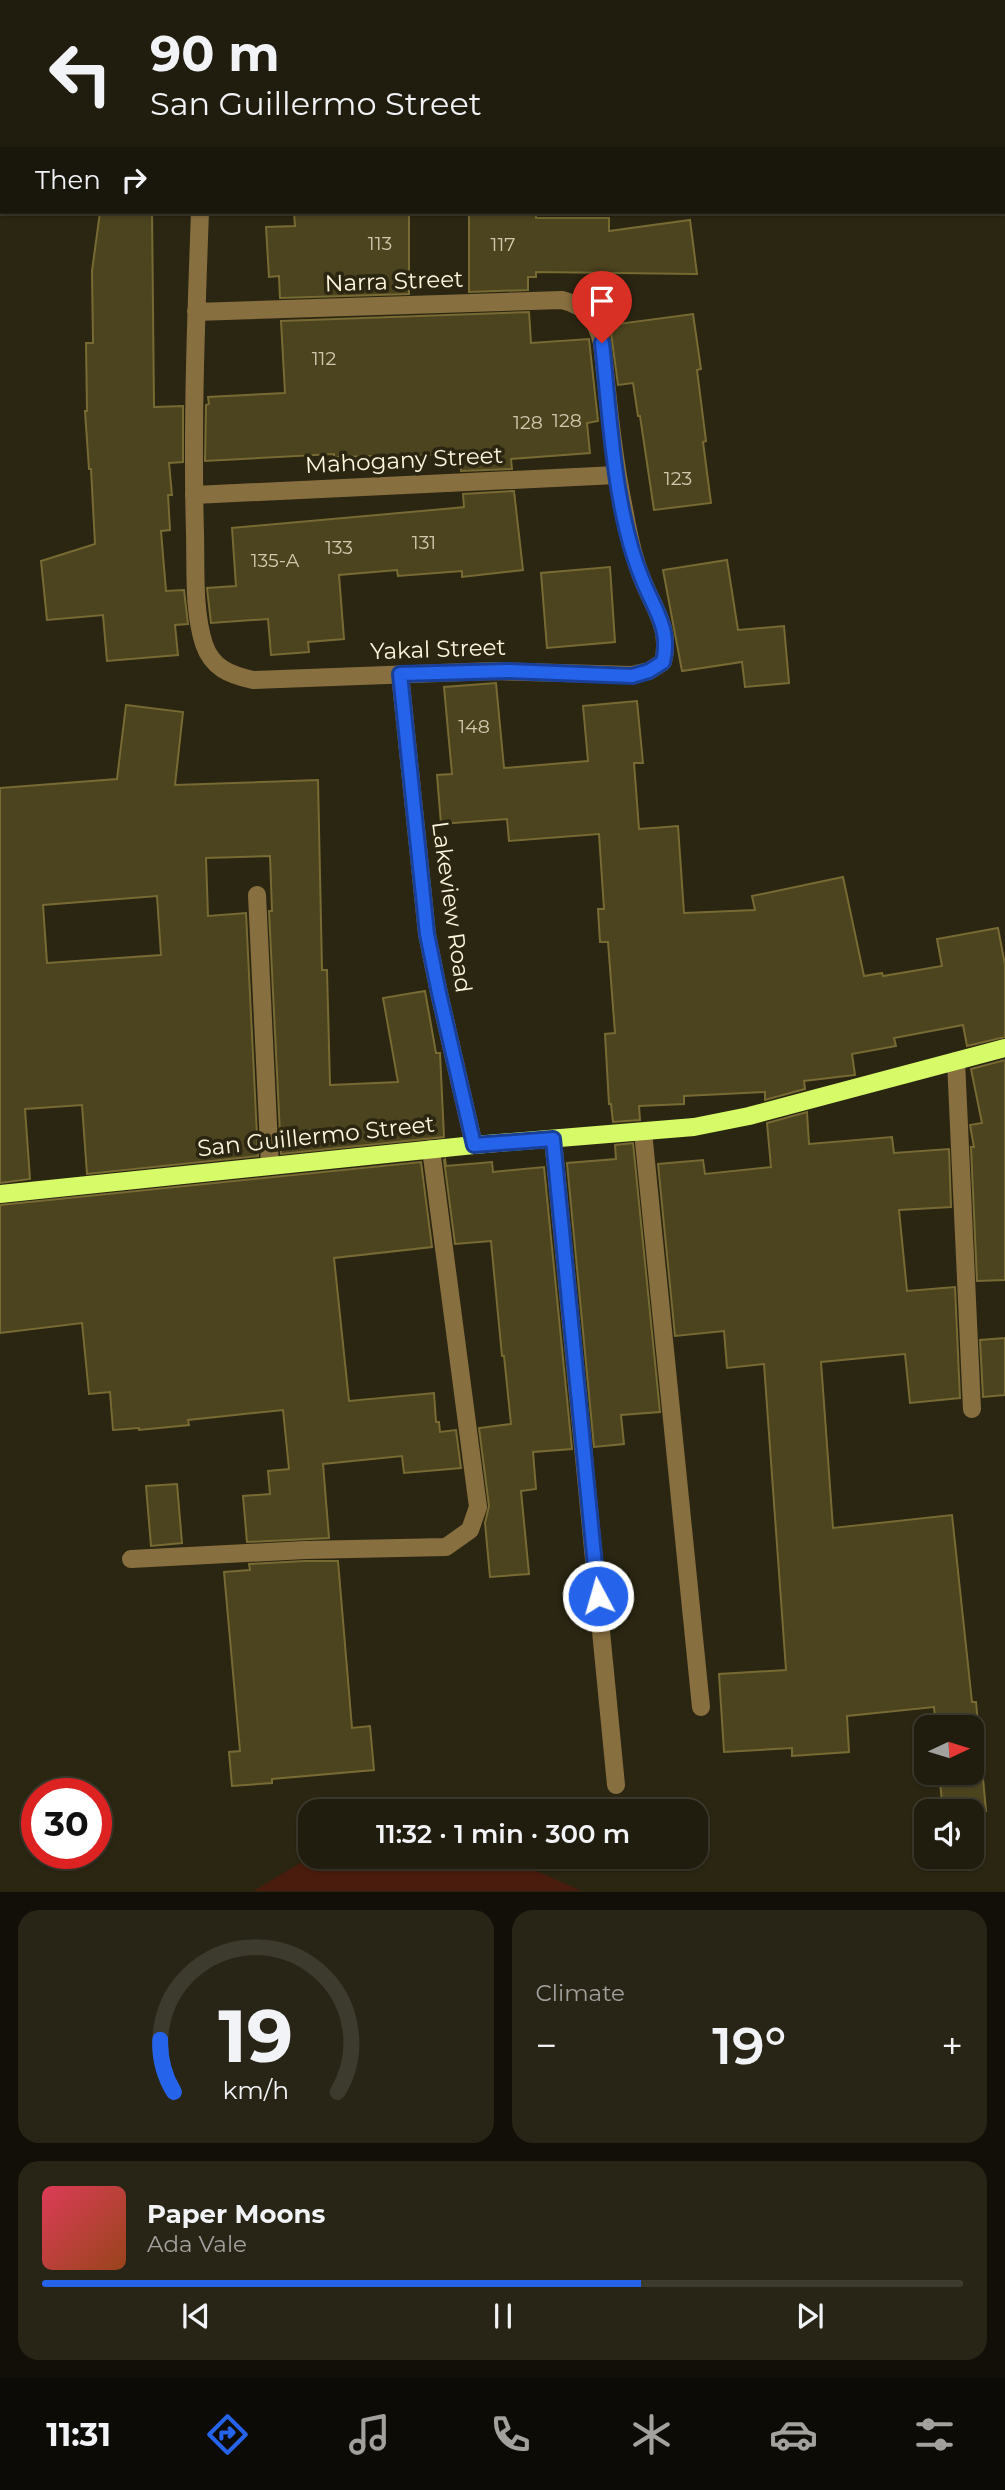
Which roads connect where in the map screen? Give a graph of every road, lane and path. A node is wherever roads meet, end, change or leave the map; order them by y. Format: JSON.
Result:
{"nodes":[{"id":1,"x":200,"y":214,"type":"edge"},
{"id":2,"x":196,"y":312,"type":"junction"},
{"id":3,"x":617,"y":475,"type":"junction"},
{"id":4,"x":194,"y":495,"type":"junction"},
{"id":5,"x":400,"y":674,"type":"junction"},
{"id":6,"x":257,"y":895,"type":"dead end"},
{"id":7,"x":1005,"y":1048,"type":"edge"},
{"id":8,"x":956,"y":1061,"type":"junction"},
{"id":9,"x":643,"y":1132,"type":"junction"},
{"id":10,"x":553,"y":1139,"type":"junction"},
{"id":11,"x":474,"y":1145,"type":"junction"},
{"id":12,"x":431,"y":1149,"type":"junction"},
{"id":13,"x":270,"y":1166,"type":"junction"},
{"id":14,"x":0,"y":1194,"type":"edge"},
{"id":15,"x":972,"y":1409,"type":"dead end"},
{"id":16,"x":131,"y":1559,"type":"dead end"},
{"id":17,"x":701,"y":1707,"type":"dead end"},
{"id":18,"x":617,"y":1785,"type":"dead end"}],
"edges":[{"from":1,"to":2,"type":"street"},
{"from":2,"to":3,"type":"street","name":"Narra Street"},
{"from":2,"to":4,"type":"street"},
{"from":3,"to":4,"type":"street","name":"Mahogany Street"},
{"from":3,"to":5,"type":"street","name":"Yakal Street"},
{"from":4,"to":5,"type":"street","name":"Yakal Street"},
{"from":5,"to":11,"type":"street","name":"Lakeview Road"},
{"from":6,"to":13,"type":"street"},
{"from":7,"to":8,"type":"main road","name":"San Guillermo Street"},
{"from":8,"to":9,"type":"main road","name":"San Guillermo Street"},
{"from":8,"to":15,"type":"street"},
{"from":9,"to":10,"type":"main road","name":"San Guillermo Street"},
{"from":9,"to":17,"type":"street"},
{"from":10,"to":11,"type":"main road","name":"San Guillermo Street"},
{"from":10,"to":18,"type":"street"},
{"from":11,"to":12,"type":"main road","name":"San Guillermo Street"},
{"from":12,"to":13,"type":"main road","name":"San Guillermo Street"},
{"from":12,"to":16,"type":"street"},
{"from":13,"to":14,"type":"main road","name":"San Guillermo Street"}]}
